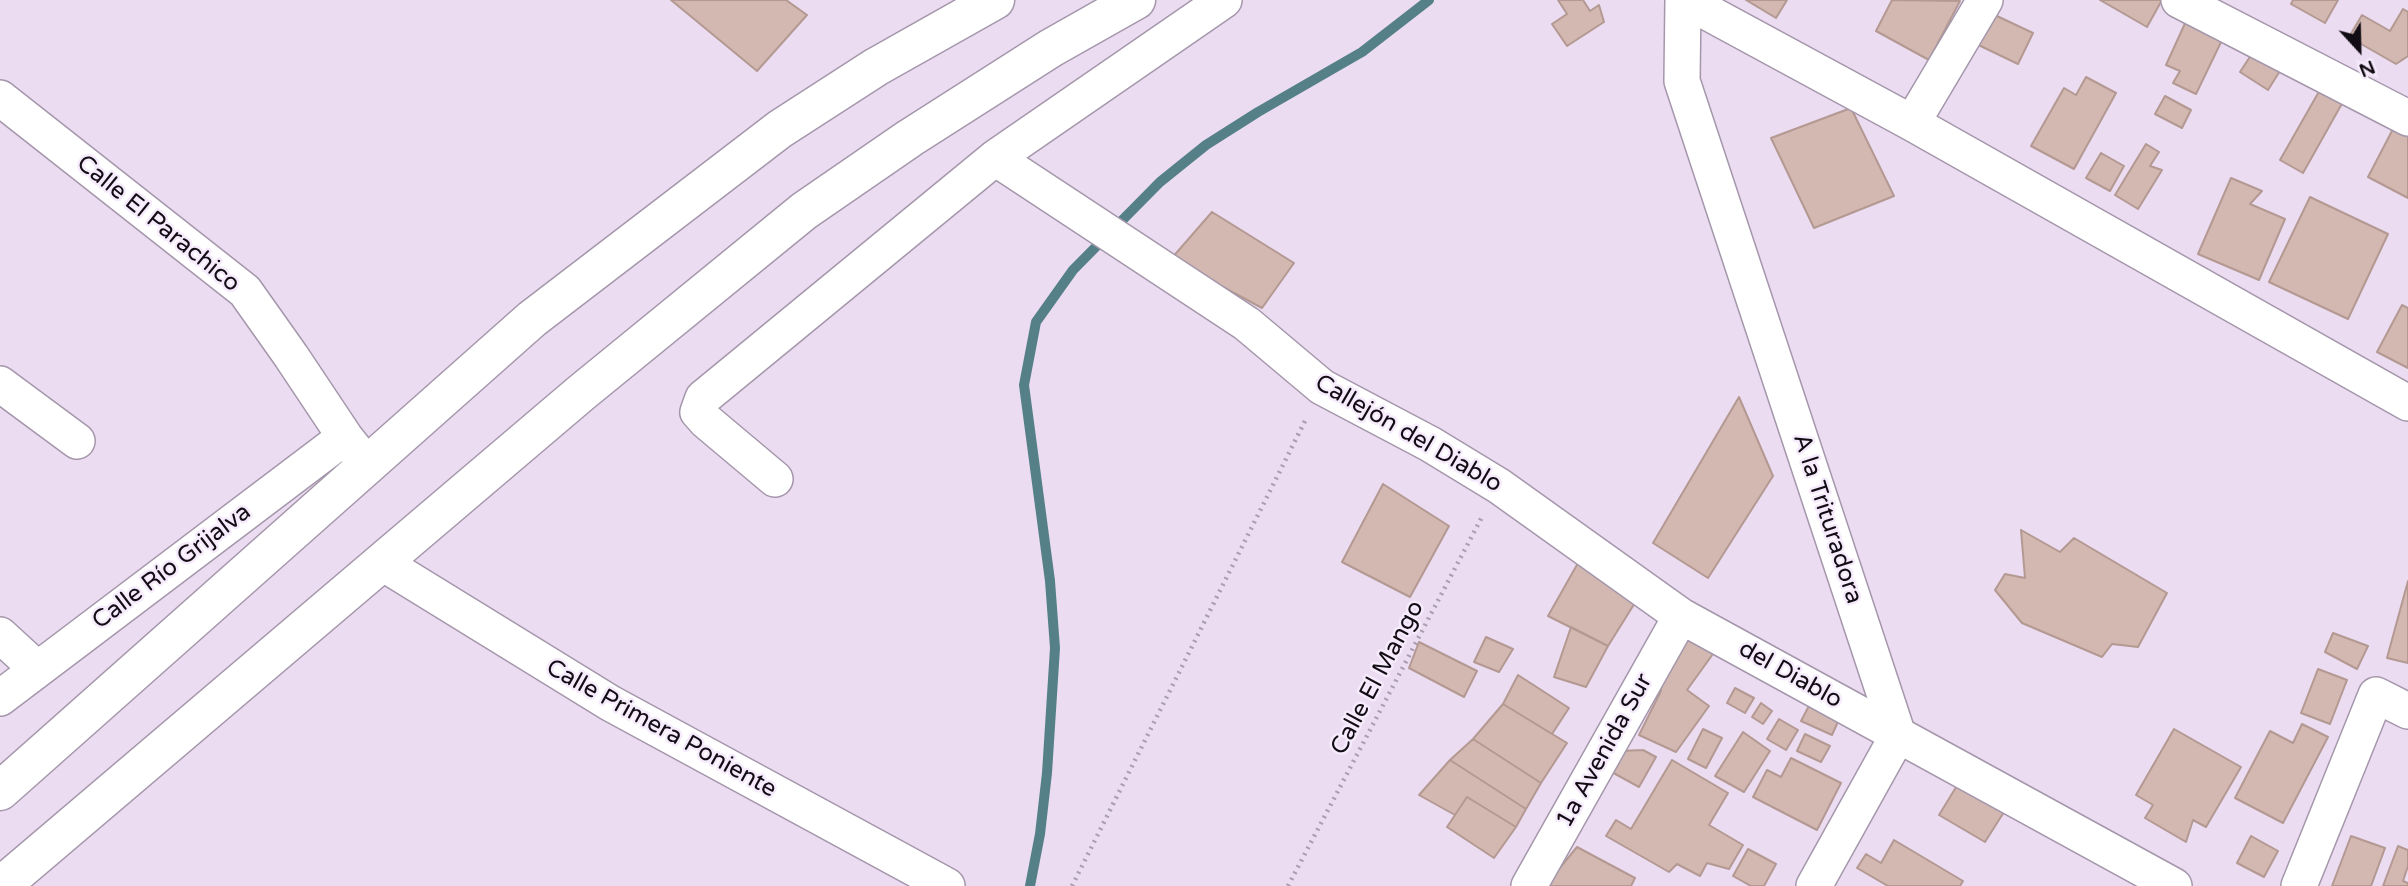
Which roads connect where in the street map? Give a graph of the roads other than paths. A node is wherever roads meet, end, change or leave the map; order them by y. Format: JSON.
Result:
{"nodes":[{"id":1,"x":995,"y":0,"type":"edge"},
{"id":2,"x":1136,"y":0,"type":"edge"},
{"id":3,"x":1224,"y":0,"type":"edge"},
{"id":4,"x":1684,"y":0,"type":"edge"},
{"id":5,"x":1985,"y":0,"type":"edge"},
{"id":6,"x":2179,"y":0,"type":"edge"},
{"id":7,"x":0,"y":98,"type":"edge"},
{"id":8,"x":2408,"y":117,"type":"edge"},
{"id":9,"x":1912,"y":123,"type":"junction"},
{"id":10,"x":995,"y":158,"type":"junction"},
{"id":11,"x":0,"y":384,"type":"edge"},
{"id":12,"x":2408,"y":403,"type":"edge"},
{"id":13,"x":77,"y":441,"type":"dead end"},
{"id":14,"x":356,"y":452,"type":"junction"},
{"id":15,"x":775,"y":479,"type":"dead end"},
{"id":16,"x":381,"y":562,"type":"junction"},
{"id":17,"x":1681,"y":616,"type":"junction"},
{"id":18,"x":0,"y":635,"type":"edge"},
{"id":19,"x":37,"y":669,"type":"junction"},
{"id":20,"x":0,"y":698,"type":"edge"},
{"id":21,"x":2408,"y":711,"type":"edge"},
{"id":22,"x":1898,"y":734,"type":"junction"},
{"id":23,"x":0,"y":791,"type":"edge"},
{"id":24,"x":1,"y":886,"type":"edge"},
{"id":25,"x":947,"y":886,"type":"edge"},
{"id":26,"x":1529,"y":886,"type":"edge"},
{"id":27,"x":1814,"y":886,"type":"edge"},
{"id":28,"x":2174,"y":886,"type":"edge"},
{"id":29,"x":2299,"y":886,"type":"edge"}],
"edges":[{"from":1,"to":14,"type":"main road"},
{"from":2,"to":16,"type":"main road"},
{"from":3,"to":10,"type":"street"},
{"from":4,"to":9,"type":"street"},
{"from":4,"to":22,"type":"street","name":"A la Trituradora"},
{"from":5,"to":9,"type":"street"},
{"from":6,"to":8,"type":"street"},
{"from":7,"to":14,"type":"street","name":"Calle El Parachico"},
{"from":9,"to":12,"type":"street"},
{"from":10,"to":15,"type":"street"},
{"from":10,"to":17,"type":"street","name":"Callejón del Diablo"},
{"from":11,"to":13,"type":"street"},
{"from":14,"to":19,"type":"street","name":"Calle Río Grijalva"},
{"from":14,"to":23,"type":"main road"},
{"from":16,"to":24,"type":"main road"},
{"from":16,"to":25,"type":"street","name":"Calle Primera Poniente"},
{"from":17,"to":22,"type":"street","name":"del Diablo"},
{"from":17,"to":26,"type":"street","name":"1a Avenida Sur"},
{"from":18,"to":19,"type":"street"},
{"from":19,"to":20,"type":"street","name":"Calle Río Grijalva"},
{"from":21,"to":29,"type":"street"},
{"from":22,"to":27,"type":"street"},
{"from":22,"to":28,"type":"street"}]}
